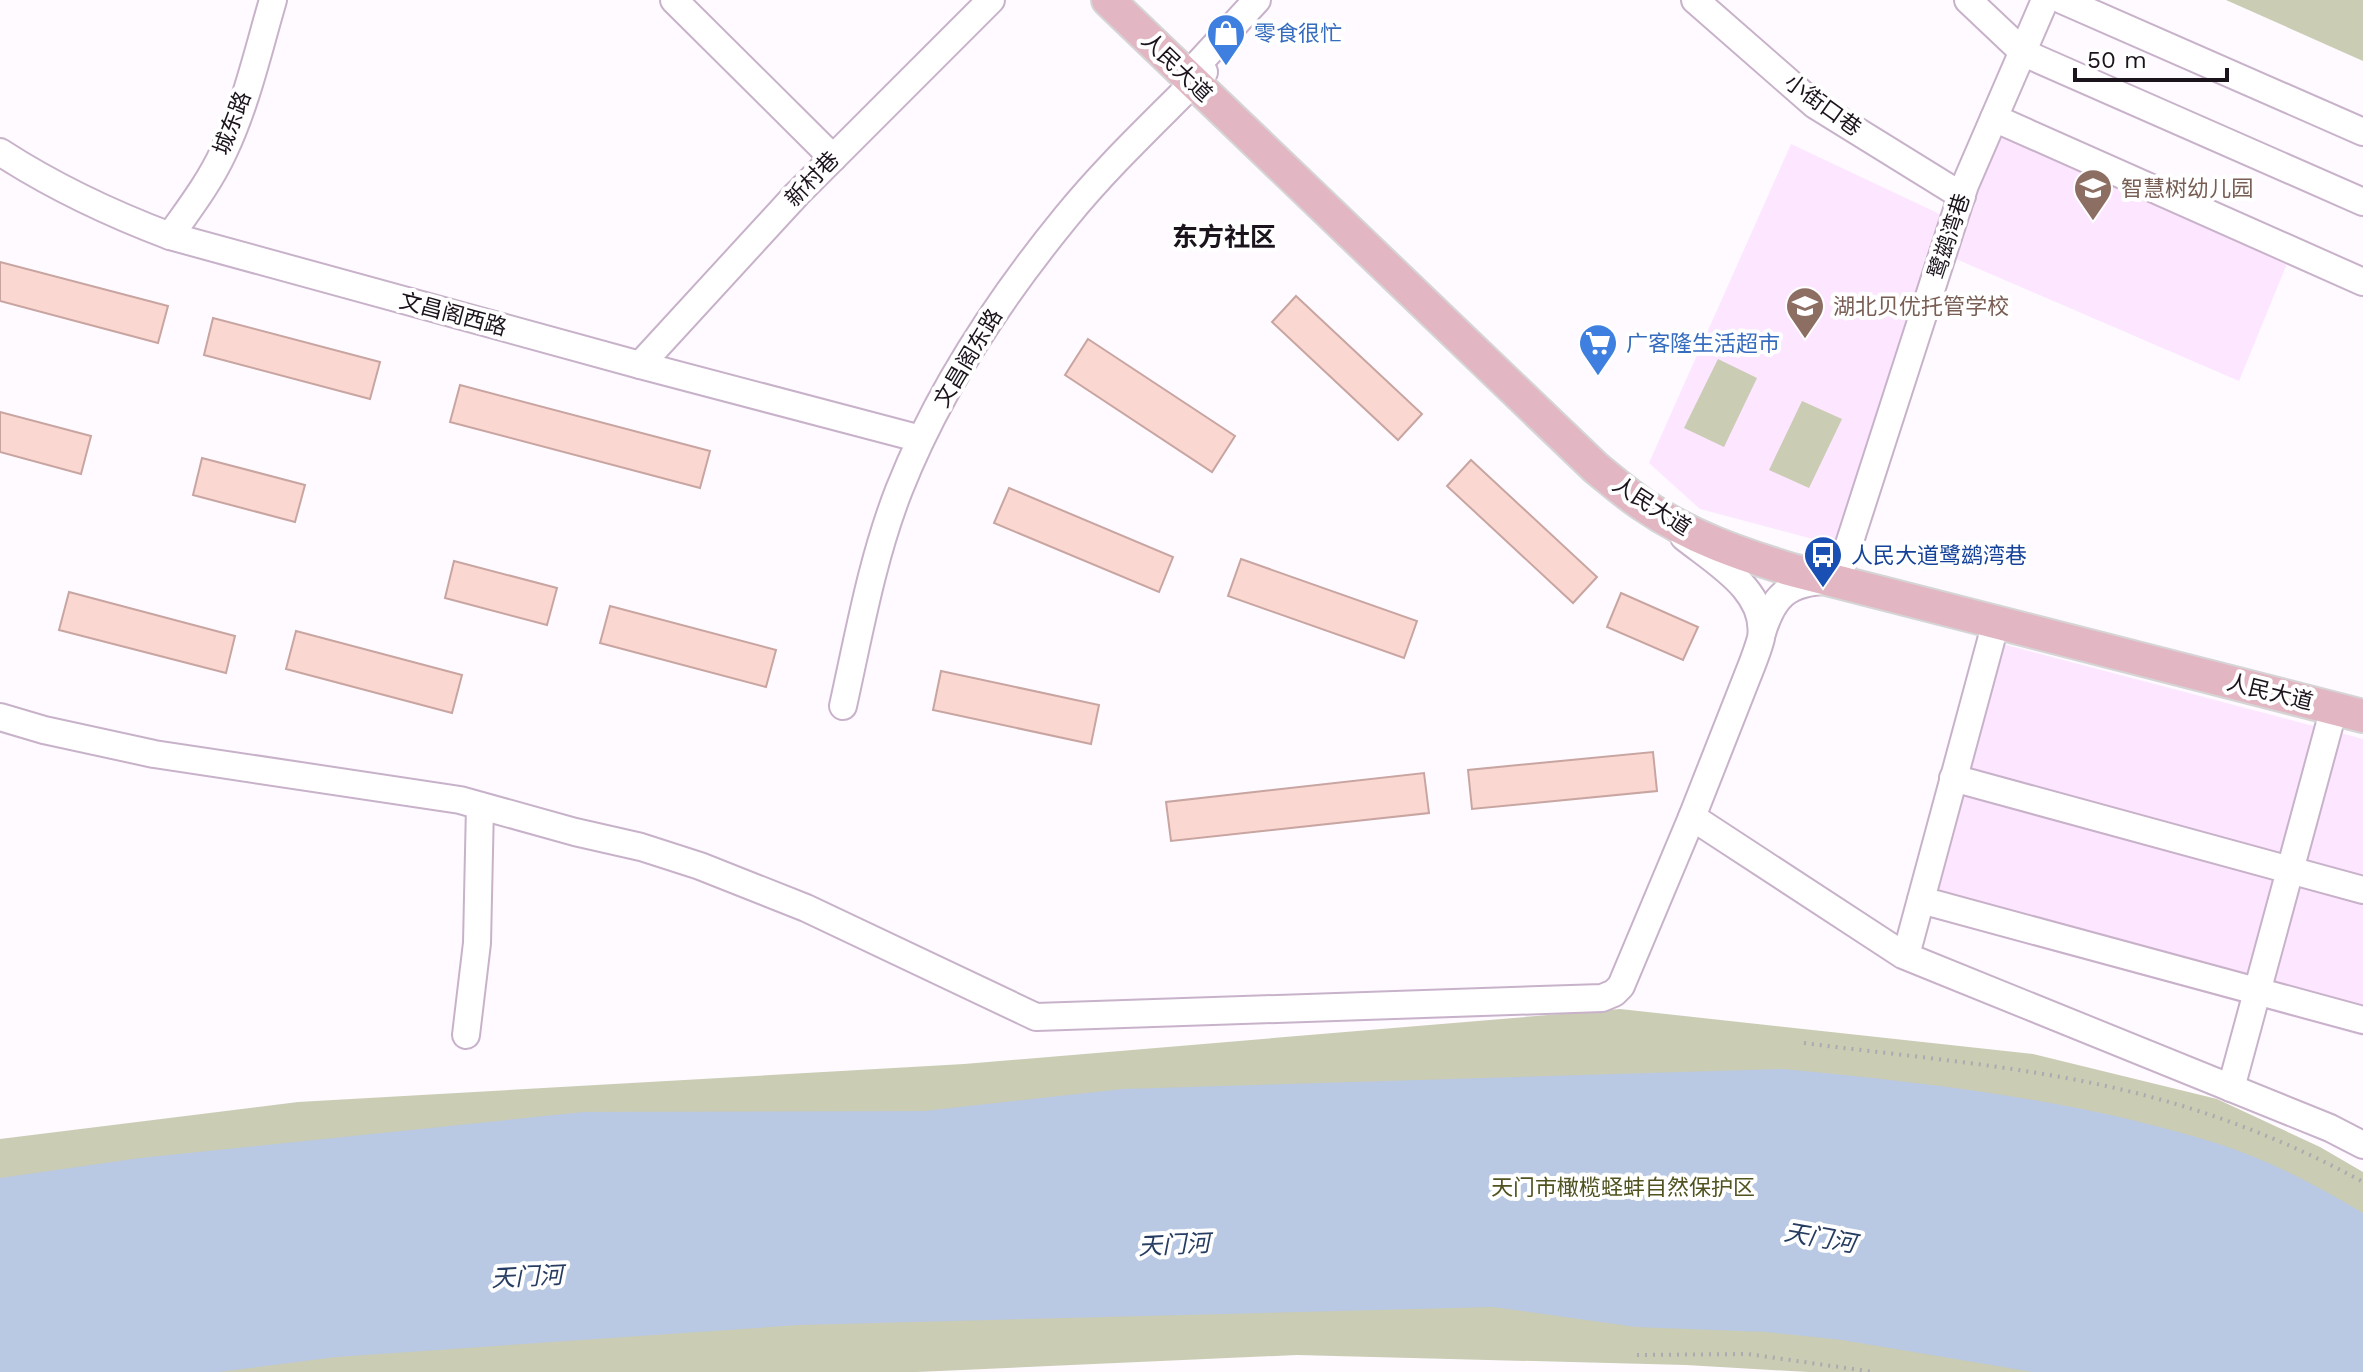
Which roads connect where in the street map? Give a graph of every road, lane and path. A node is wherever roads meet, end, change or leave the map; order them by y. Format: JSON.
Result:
{"nodes":[{"id":1,"x":273,"y":0,"type":"edge"},
{"id":2,"x":674,"y":0,"type":"edge"},
{"id":3,"x":991,"y":0,"type":"edge"},
{"id":4,"x":1108,"y":0,"type":"edge"},
{"id":5,"x":1129,"y":0,"type":"edge"},
{"id":6,"x":1257,"y":0,"type":"edge"},
{"id":7,"x":1695,"y":0,"type":"edge"},
{"id":8,"x":1968,"y":0,"type":"edge"},
{"id":9,"x":2045,"y":0,"type":"edge"},
{"id":10,"x":2062,"y":0,"type":"edge"},
{"id":11,"x":2024,"y":53,"type":"junction"},
{"id":12,"x":1196,"y":74,"type":"junction"},
{"id":13,"x":1994,"y":118,"type":"junction"},
{"id":14,"x":2363,"y":132,"type":"edge"},
{"id":15,"x":833,"y":158,"type":"junction"},
{"id":16,"x":5,"y":163,"type":"edge"},
{"id":17,"x":1962,"y":196,"type":"junction"},
{"id":18,"x":2363,"y":202,"type":"edge"},
{"id":19,"x":170,"y":236,"type":"junction"},
{"id":20,"x":2363,"y":282,"type":"edge"},
{"id":21,"x":640,"y":365,"type":"junction"},
{"id":22,"x":921,"y":439,"type":"junction"},
{"id":23,"x":1643,"y":506,"type":"junction"},
{"id":24,"x":1840,"y":575,"type":"junction"},
{"id":25,"x":1996,"y":622,"type":"junction"},
{"id":26,"x":1761,"y":637,"type":"junction"},
{"id":27,"x":843,"y":706,"type":"dead end"},
{"id":28,"x":2353,"y":709,"type":"edge"},
{"id":29,"x":0,"y":717,"type":"edge"},
{"id":30,"x":1953,"y":778,"type":"junction"},
{"id":31,"x":480,"y":806,"type":"junction"},
{"id":32,"x":1692,"y":817,"type":"junction"},
{"id":33,"x":2290,"y":870,"type":"junction"},
{"id":34,"x":2363,"y":890,"type":"edge"},
{"id":35,"x":1921,"y":900,"type":"junction"},
{"id":36,"x":1906,"y":955,"type":"junction"},
{"id":37,"x":2257,"y":992,"type":"junction"},
{"id":38,"x":2363,"y":1020,"type":"edge"},
{"id":39,"x":466,"y":1035,"type":"dead end"},
{"id":40,"x":1804,"y":1043,"type":"dead end"},
{"id":41,"x":2231,"y":1088,"type":"junction"},
{"id":42,"x":2363,"y":1145,"type":"edge"},
{"id":43,"x":2363,"y":1182,"type":"edge"},
{"id":44,"x":1637,"y":1355,"type":"dead end"},
{"id":45,"x":1874,"y":1372,"type":"edge"}],
"edges":[{"from":1,"to":19,"type":"street","name":"城东路"},
{"from":2,"to":15,"type":"street"},
{"from":3,"to":15,"type":"street","name":"新村巷"},
{"from":4,"to":12,"type":"main road","name":"人民大道"},
{"from":5,"to":12,"type":"main road","name":"人民大道"},
{"from":6,"to":12,"type":"street","name":"文昌阁东路"},
{"from":7,"to":17,"type":"street","name":"小街口巷"},
{"from":8,"to":11,"type":"street"},
{"from":9,"to":11,"type":"street","name":"鹭鹚湾巷"},
{"from":10,"to":14,"type":"street"},
{"from":11,"to":13,"type":"street","name":"鹭鹚湾巷"},
{"from":11,"to":18,"type":"street"},
{"from":12,"to":22,"type":"street","name":"文昌阁东路"},
{"from":12,"to":23,"type":"main road","name":"人民大道"},
{"from":12,"to":24,"type":"main road","name":"人民大道"},
{"from":13,"to":17,"type":"street","name":"鹭鹚湾巷"},
{"from":13,"to":20,"type":"street"},
{"from":15,"to":21,"type":"street","name":"新村巷"},
{"from":16,"to":19,"type":"street","name":"文昌阁西路"},
{"from":17,"to":24,"type":"street","name":"鹭鹚湾巷"},
{"from":19,"to":21,"type":"street","name":"文昌阁西路"},
{"from":21,"to":22,"type":"street","name":"文昌阁西路"},
{"from":22,"to":27,"type":"street","name":"文昌阁东路"},
{"from":23,"to":24,"type":"main road","name":"人民大道"},
{"from":23,"to":26,"type":"street"},
{"from":24,"to":25,"type":"main road","name":"人民大道"},
{"from":24,"to":26,"type":"street"},
{"from":24,"to":28,"type":"main road","name":"人民大道"},
{"from":25,"to":28,"type":"main road","name":"人民大道"},
{"from":25,"to":30,"type":"street"},
{"from":26,"to":32,"type":"street"},
{"from":28,"to":33,"type":"street"},
{"from":29,"to":31,"type":"street"},
{"from":30,"to":33,"type":"street"},
{"from":30,"to":35,"type":"street"},
{"from":31,"to":32,"type":"street"},
{"from":31,"to":39,"type":"street"},
{"from":32,"to":36,"type":"street"},
{"from":33,"to":34,"type":"street"},
{"from":33,"to":37,"type":"street"},
{"from":35,"to":36,"type":"street"},
{"from":35,"to":37,"type":"street"},
{"from":36,"to":41,"type":"street"},
{"from":37,"to":38,"type":"street"},
{"from":37,"to":41,"type":"street"},
{"from":40,"to":43,"type":"path"},
{"from":41,"to":42,"type":"street"},
{"from":44,"to":45,"type":"path"}]}
